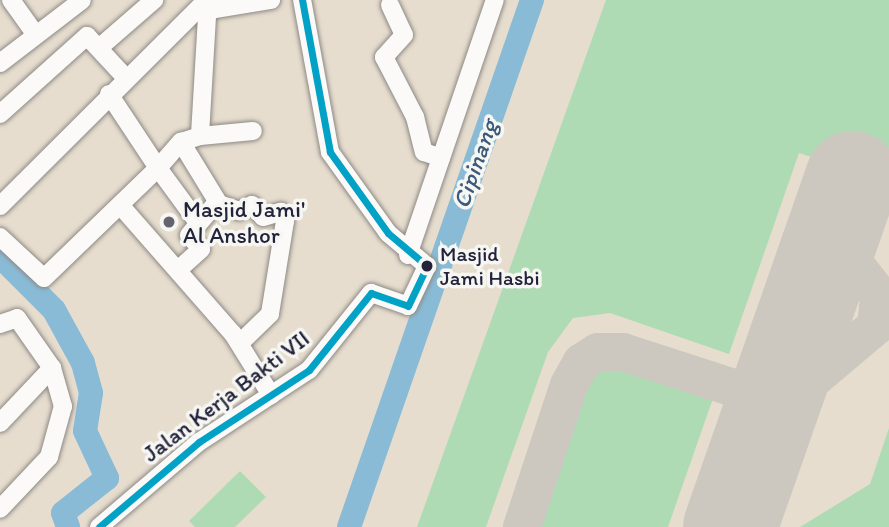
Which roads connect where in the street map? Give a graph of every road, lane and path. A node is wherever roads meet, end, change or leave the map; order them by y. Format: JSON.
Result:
{"nodes":[{"id":1,"x":11,"y":0,"type":"edge"},
{"id":2,"x":82,"y":0,"type":"edge"},
{"id":3,"x":271,"y":0,"type":"edge"},
{"id":4,"x":302,"y":0,"type":"edge"},
{"id":5,"x":495,"y":0,"type":"edge"},
{"id":6,"x":149,"y":2,"type":"edge"},
{"id":7,"x":393,"y":2,"type":"edge"},
{"id":8,"x":208,"y":3,"type":"edge"},
{"id":9,"x":52,"y":24,"type":"junction"},
{"id":10,"x":36,"y":35,"type":"junction"},
{"id":11,"x":100,"y":47,"type":"junction"},
{"id":12,"x":71,"y":48,"type":"junction"},
{"id":13,"x":0,"y":63,"type":"edge"},
{"id":14,"x":126,"y":78,"type":"junction"},
{"id":15,"x":109,"y":94,"type":"junction"},
{"id":16,"x":0,"y":114,"type":"edge"},
{"id":17,"x":253,"y":131,"type":"dead end"},
{"id":18,"x":200,"y":136,"type":"junction"},
{"id":19,"x":181,"y":142,"type":"junction"},
{"id":20,"x":441,"y":158,"type":"junction"},
{"id":21,"x":158,"y":169,"type":"junction"},
{"id":22,"x":217,"y":202,"type":"junction"},
{"id":23,"x":120,"y":205,"type":"junction"},
{"id":24,"x":0,"y":206,"type":"edge"},
{"id":25,"x":196,"y":220,"type":"junction"},
{"id":26,"x":0,"y":237,"type":"edge"},
{"id":27,"x":408,"y":255,"type":"junction"},
{"id":28,"x":178,"y":270,"type":"junction"},
{"id":29,"x":0,"y":324,"type":"edge"},
{"id":30,"x":240,"y":344,"type":"junction"},
{"id":31,"x":52,"y":368,"type":"junction"},
{"id":32,"x":271,"y":395,"type":"junction"},
{"id":33,"x":0,"y":423,"type":"edge"},
{"id":34,"x":0,"y":509,"type":"edge"},
{"id":35,"x":99,"y":527,"type":"edge"}],
"edges":[{"from":1,"to":10,"type":"street"},
{"from":2,"to":9,"type":"street"},
{"from":3,"to":8,"type":"street"},
{"from":4,"to":27,"type":"street"},
{"from":5,"to":20,"type":"street"},
{"from":6,"to":11,"type":"street"},
{"from":7,"to":20,"type":"street"},
{"from":8,"to":14,"type":"street"},
{"from":8,"to":18,"type":"street"},
{"from":9,"to":10,"type":"street"},
{"from":9,"to":12,"type":"street"},
{"from":10,"to":13,"type":"street"},
{"from":11,"to":12,"type":"street"},
{"from":11,"to":14,"type":"street"},
{"from":12,"to":16,"type":"street"},
{"from":14,"to":15,"type":"street"},
{"from":15,"to":21,"type":"street"},
{"from":15,"to":24,"type":"street"},
{"from":17,"to":18,"type":"street"},
{"from":18,"to":19,"type":"street"},
{"from":19,"to":21,"type":"street"},
{"from":19,"to":22,"type":"street"},
{"from":20,"to":27,"type":"street"},
{"from":21,"to":23,"type":"street"},
{"from":21,"to":25,"type":"street"},
{"from":22,"to":25,"type":"street"},
{"from":22,"to":30,"type":"street"},
{"from":23,"to":26,"type":"street"},
{"from":23,"to":28,"type":"street"},
{"from":25,"to":28,"type":"street"},
{"from":27,"to":32,"type":"street","name":"Jalan Kerja Bakti VII"},
{"from":28,"to":30,"type":"street"},
{"from":29,"to":31,"type":"street"},
{"from":30,"to":32,"type":"street"},
{"from":31,"to":33,"type":"street"},
{"from":31,"to":34,"type":"street"},
{"from":32,"to":35,"type":"street","name":"Jalan Kerja Bakti VII"}]}
